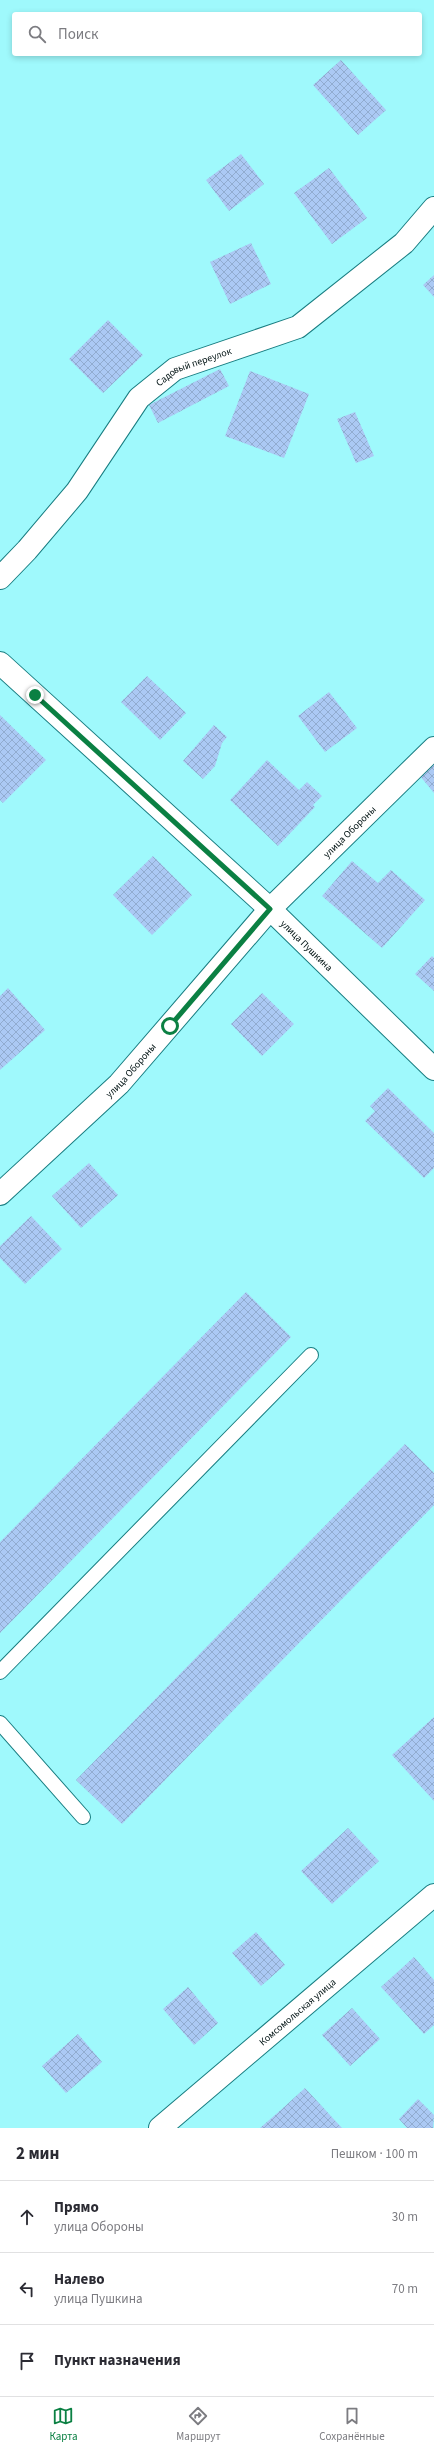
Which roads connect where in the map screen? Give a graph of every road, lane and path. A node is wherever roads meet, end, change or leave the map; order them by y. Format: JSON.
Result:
{"nodes":[{"id":1,"x":434,"y":208,"type":"edge"},
{"id":2,"x":0,"y":578,"type":"edge"},
{"id":3,"x":0,"y":663,"type":"edge"},
{"id":4,"x":434,"y":748,"type":"edge"},
{"id":5,"x":270,"y":909,"type":"junction"},
{"id":6,"x":434,"y":1069,"type":"edge"},
{"id":7,"x":0,"y":1194,"type":"edge"},
{"id":8,"x":311,"y":1355,"type":"dead end"},
{"id":9,"x":0,"y":1672,"type":"edge"},
{"id":10,"x":0,"y":1723,"type":"edge"},
{"id":11,"x":83,"y":1817,"type":"dead end"},
{"id":12,"x":434,"y":1895,"type":"edge"},
{"id":13,"x":160,"y":2128,"type":"edge"}],
"edges":[{"from":1,"to":2,"type":"street","name":"Садовый переулок"},
{"from":3,"to":5,"type":"street","name":"улица Пушкина"},
{"from":4,"to":5,"type":"street","name":"улица Обороны"},
{"from":5,"to":6,"type":"street","name":"улица Пушкина"},
{"from":5,"to":7,"type":"street","name":"улица Обороны"},
{"from":8,"to":9,"type":"lane"},
{"from":10,"to":11,"type":"lane"},
{"from":12,"to":13,"type":"street","name":"Комсомольская улица"}]}
